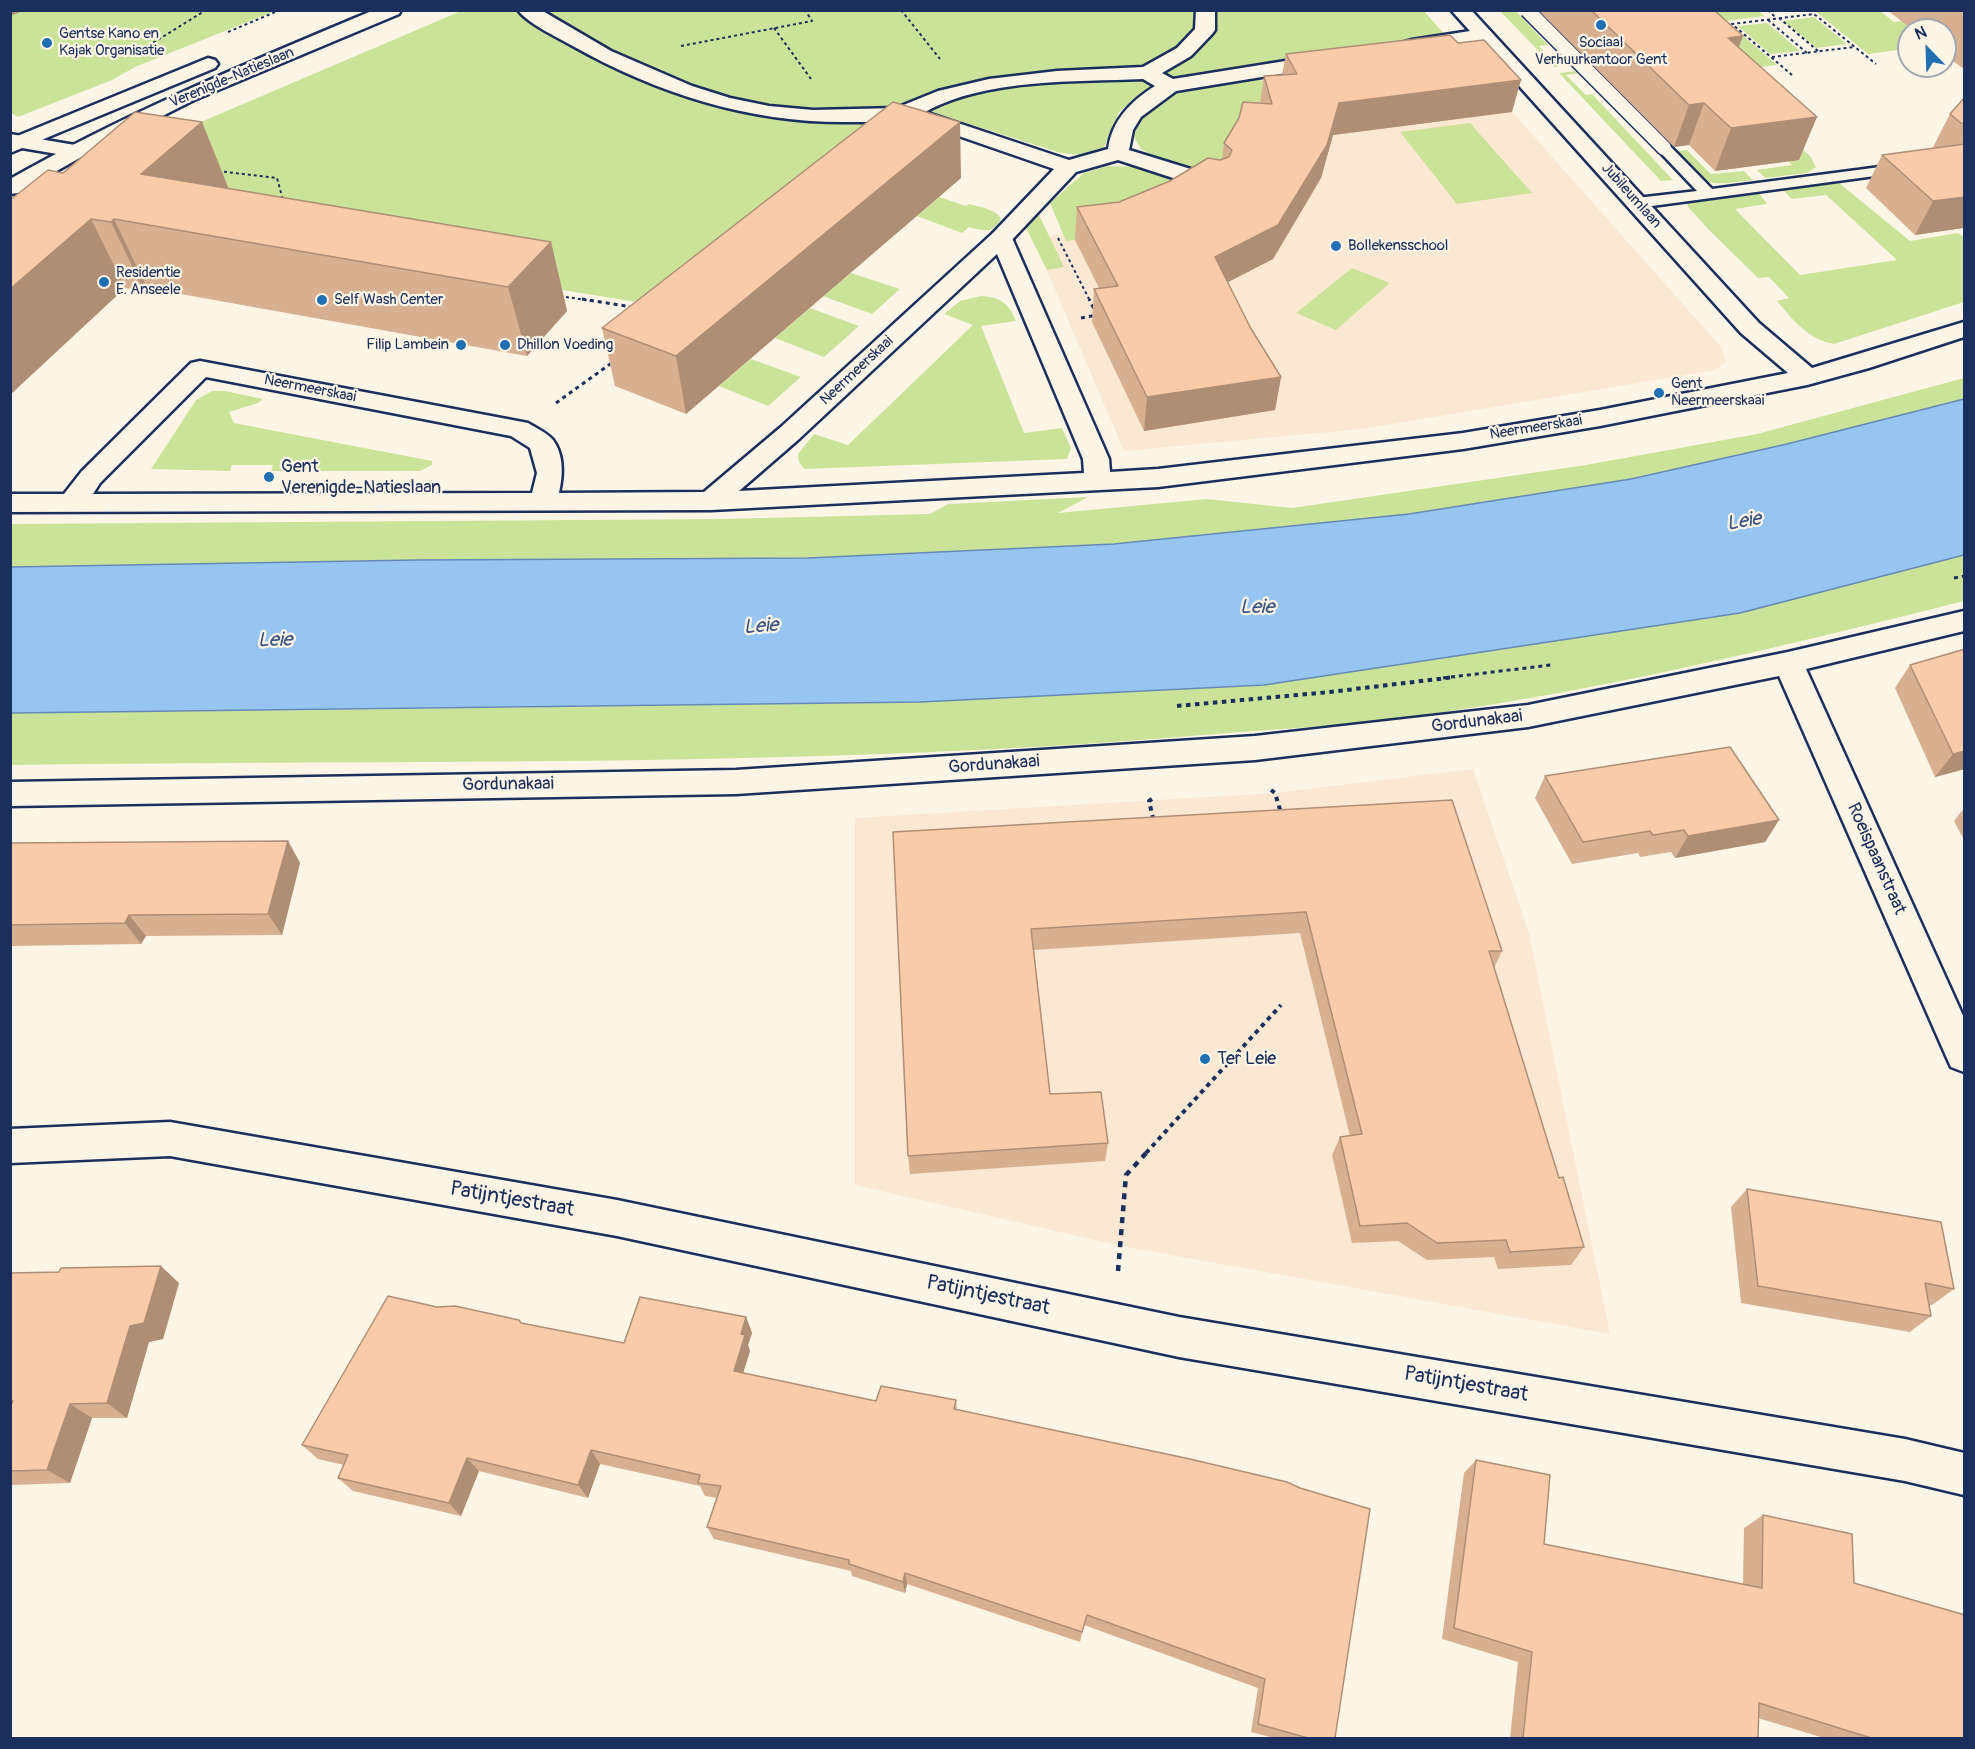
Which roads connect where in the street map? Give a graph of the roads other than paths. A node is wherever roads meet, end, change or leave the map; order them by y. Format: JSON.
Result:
{"nodes":[{"id":1,"x":392,"y":10,"type":"edge"},
{"id":2,"x":527,"y":10,"type":"edge"},
{"id":3,"x":1206,"y":10,"type":"edge"},
{"id":4,"x":1460,"y":10,"type":"edge"},
{"id":5,"x":1527,"y":10,"type":"edge"},
{"id":6,"x":1483,"y":34,"type":"junction"},
{"id":7,"x":1389,"y":50,"type":"edge"},
{"id":8,"x":220,"y":58,"type":"dead end"},
{"id":9,"x":1343,"y":58,"type":"edge"},
{"id":10,"x":1148,"y":73,"type":"junction"},
{"id":11,"x":1170,"y":86,"type":"junction"},
{"id":12,"x":908,"y":112,"type":"junction"},
{"id":13,"x":14,"y":144,"type":"edge"},
{"id":14,"x":75,"y":151,"type":"junction"},
{"id":15,"x":1118,"y":153,"type":"junction"},
{"id":16,"x":1965,"y":160,"type":"edge"},
{"id":17,"x":1068,"y":167,"type":"junction"},
{"id":18,"x":1215,"y":184,"type":"edge"},
{"id":19,"x":10,"y":188,"type":"edge"},
{"id":20,"x":1708,"y":193,"type":"junction"},
{"id":21,"x":1637,"y":203,"type":"junction"},
{"id":22,"x":1001,"y":238,"type":"junction"},
{"id":23,"x":1965,"y":329,"type":"edge"},
{"id":24,"x":1807,"y":377,"type":"junction"},
{"id":25,"x":1098,"y":482,"type":"junction"},
{"id":26,"x":711,"y":501,"type":"junction"},
{"id":27,"x":543,"y":502,"type":"junction"},
{"id":28,"x":10,"y":503,"type":"edge"},
{"id":29,"x":72,"y":503,"type":"junction"},
{"id":30,"x":1965,"y":621,"type":"edge"},
{"id":31,"x":1788,"y":663,"type":"junction"},
{"id":32,"x":10,"y":794,"type":"edge"},
{"id":33,"x":1965,"y":1056,"type":"edge"},
{"id":34,"x":10,"y":1146,"type":"edge"},
{"id":35,"x":1965,"y":1474,"type":"edge"}],
"edges":[{"from":1,"to":14,"type":"street","name":"Verenigde-Natieslaan"},
{"from":2,"to":12,"type":"street"},
{"from":3,"to":10,"type":"street"},
{"from":4,"to":6,"type":"street","name":"Jubileumlaan"},
{"from":5,"to":20,"type":"lane","bridge":true},
{"from":6,"to":7,"type":"street"},
{"from":6,"to":21,"type":"street","name":"Jubileumlaan"},
{"from":8,"to":13,"type":"street","name":"Verenigde-Natieslaan"},
{"from":9,"to":11,"type":"street"},
{"from":10,"to":11,"type":"street"},
{"from":10,"to":12,"type":"street"},
{"from":11,"to":15,"type":"street"},
{"from":12,"to":17,"type":"street"},
{"from":13,"to":14,"type":"street","name":"Verenigde-Natieslaan"},
{"from":14,"to":19,"type":"street","name":"Verenigde-Natieslaan"},
{"from":15,"to":17,"type":"street"},
{"from":15,"to":18,"type":"street"},
{"from":16,"to":20,"type":"lane"},
{"from":17,"to":22,"type":"street","name":"Neermeerskaai"},
{"from":20,"to":21,"type":"lane"},
{"from":21,"to":24,"type":"street","name":"Jubileumlaan"},
{"from":22,"to":25,"type":"street"},
{"from":22,"to":26,"type":"street","name":"Neermeerskaai"},
{"from":23,"to":24,"type":"street","name":"Neermeerskaai"},
{"from":24,"to":25,"type":"street","name":"Neermeerskaai"},
{"from":25,"to":26,"type":"street","name":"Neermeerskaai"},
{"from":26,"to":27,"type":"street","name":"Neermeerskaai"},
{"from":27,"to":29,"type":"street","name":"Neermeerskaai"},
{"from":27,"to":29,"type":"street","name":"Neermeerskaai"},
{"from":28,"to":29,"type":"street","name":"Neermeerskaai"},
{"from":30,"to":31,"type":"street","name":"Gordunakaai"},
{"from":31,"to":32,"type":"street","name":"Gordunakaai"},
{"from":31,"to":33,"type":"street","name":"Roeispaanstraat"},
{"from":34,"to":35,"type":"street","name":"Patijntjestraat"}]}
